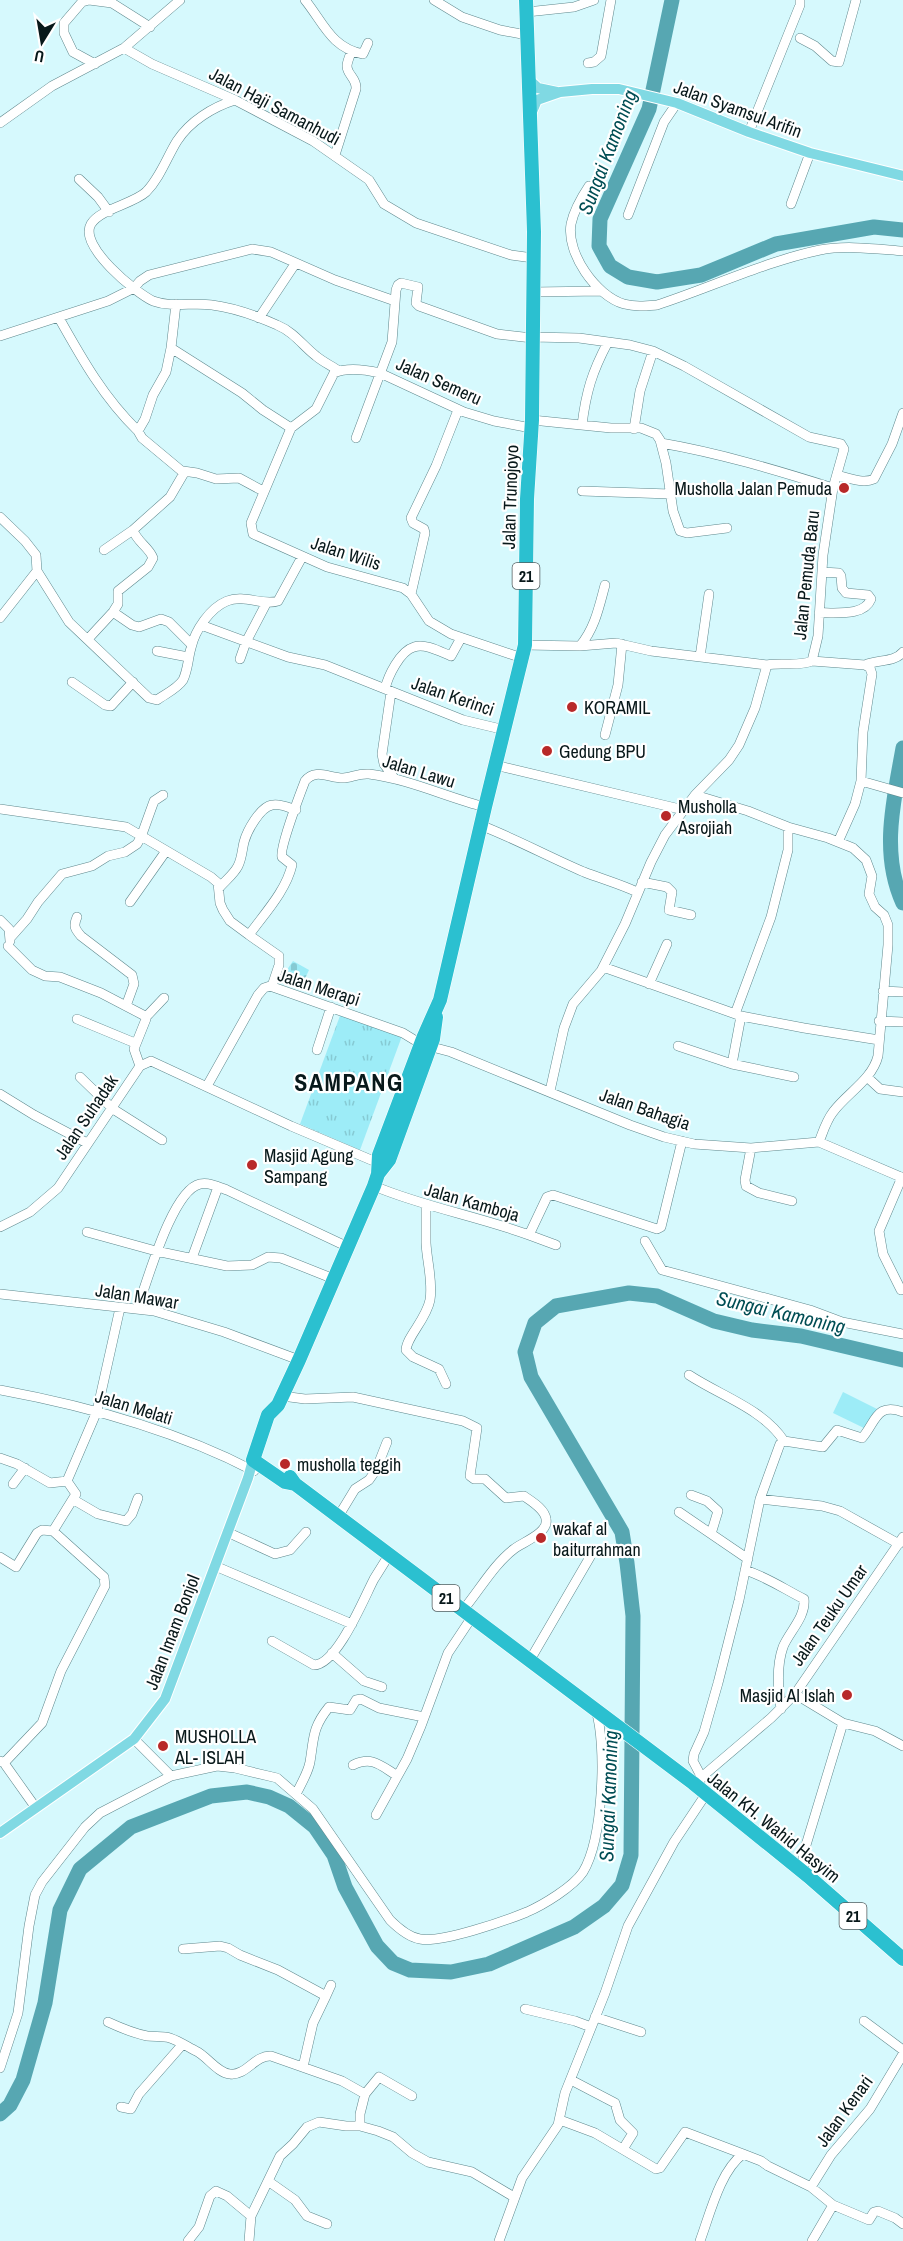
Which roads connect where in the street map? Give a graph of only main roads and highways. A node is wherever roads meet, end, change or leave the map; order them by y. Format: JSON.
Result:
{"nodes":[{"id":1,"x":526,"y":6,"type":"edge"},
{"id":2,"x":527,"y":78,"type":"junction"},
{"id":3,"x":529,"y":94,"type":"junction"},
{"id":4,"x":547,"y":94,"type":"junction"},
{"id":5,"x":531,"y":115,"type":"junction"},
{"id":6,"x":903,"y":176,"type":"edge"},
{"id":7,"x":256,"y":1465,"type":"junction"},
{"id":8,"x":0,"y":1833,"type":"edge"},
{"id":9,"x":903,"y":1959,"type":"edge"}],
"edges":[{"from":1,"to":2,"type":"highway","number":"21"},
{"from":2,"to":3,"type":"highway","number":"21"},
{"from":2,"to":4,"type":"main road"},
{"from":3,"to":4,"type":"main road","name":"Jalan Syamsul Arifin"},
{"from":3,"to":5,"type":"highway","number":"21"},
{"from":4,"to":5,"type":"main road"},
{"from":4,"to":6,"type":"main road","name":"Jalan Syamsul Arifin"},
{"from":5,"to":7,"type":"highway","name":"Jalan Trunojoyo","number":"21"},
{"from":7,"to":8,"type":"main road","name":"Jalan Imam Bonjol"},
{"from":7,"to":9,"type":"highway","name":"Jalan KH. Wahid Hasyim","number":"21"}]}
